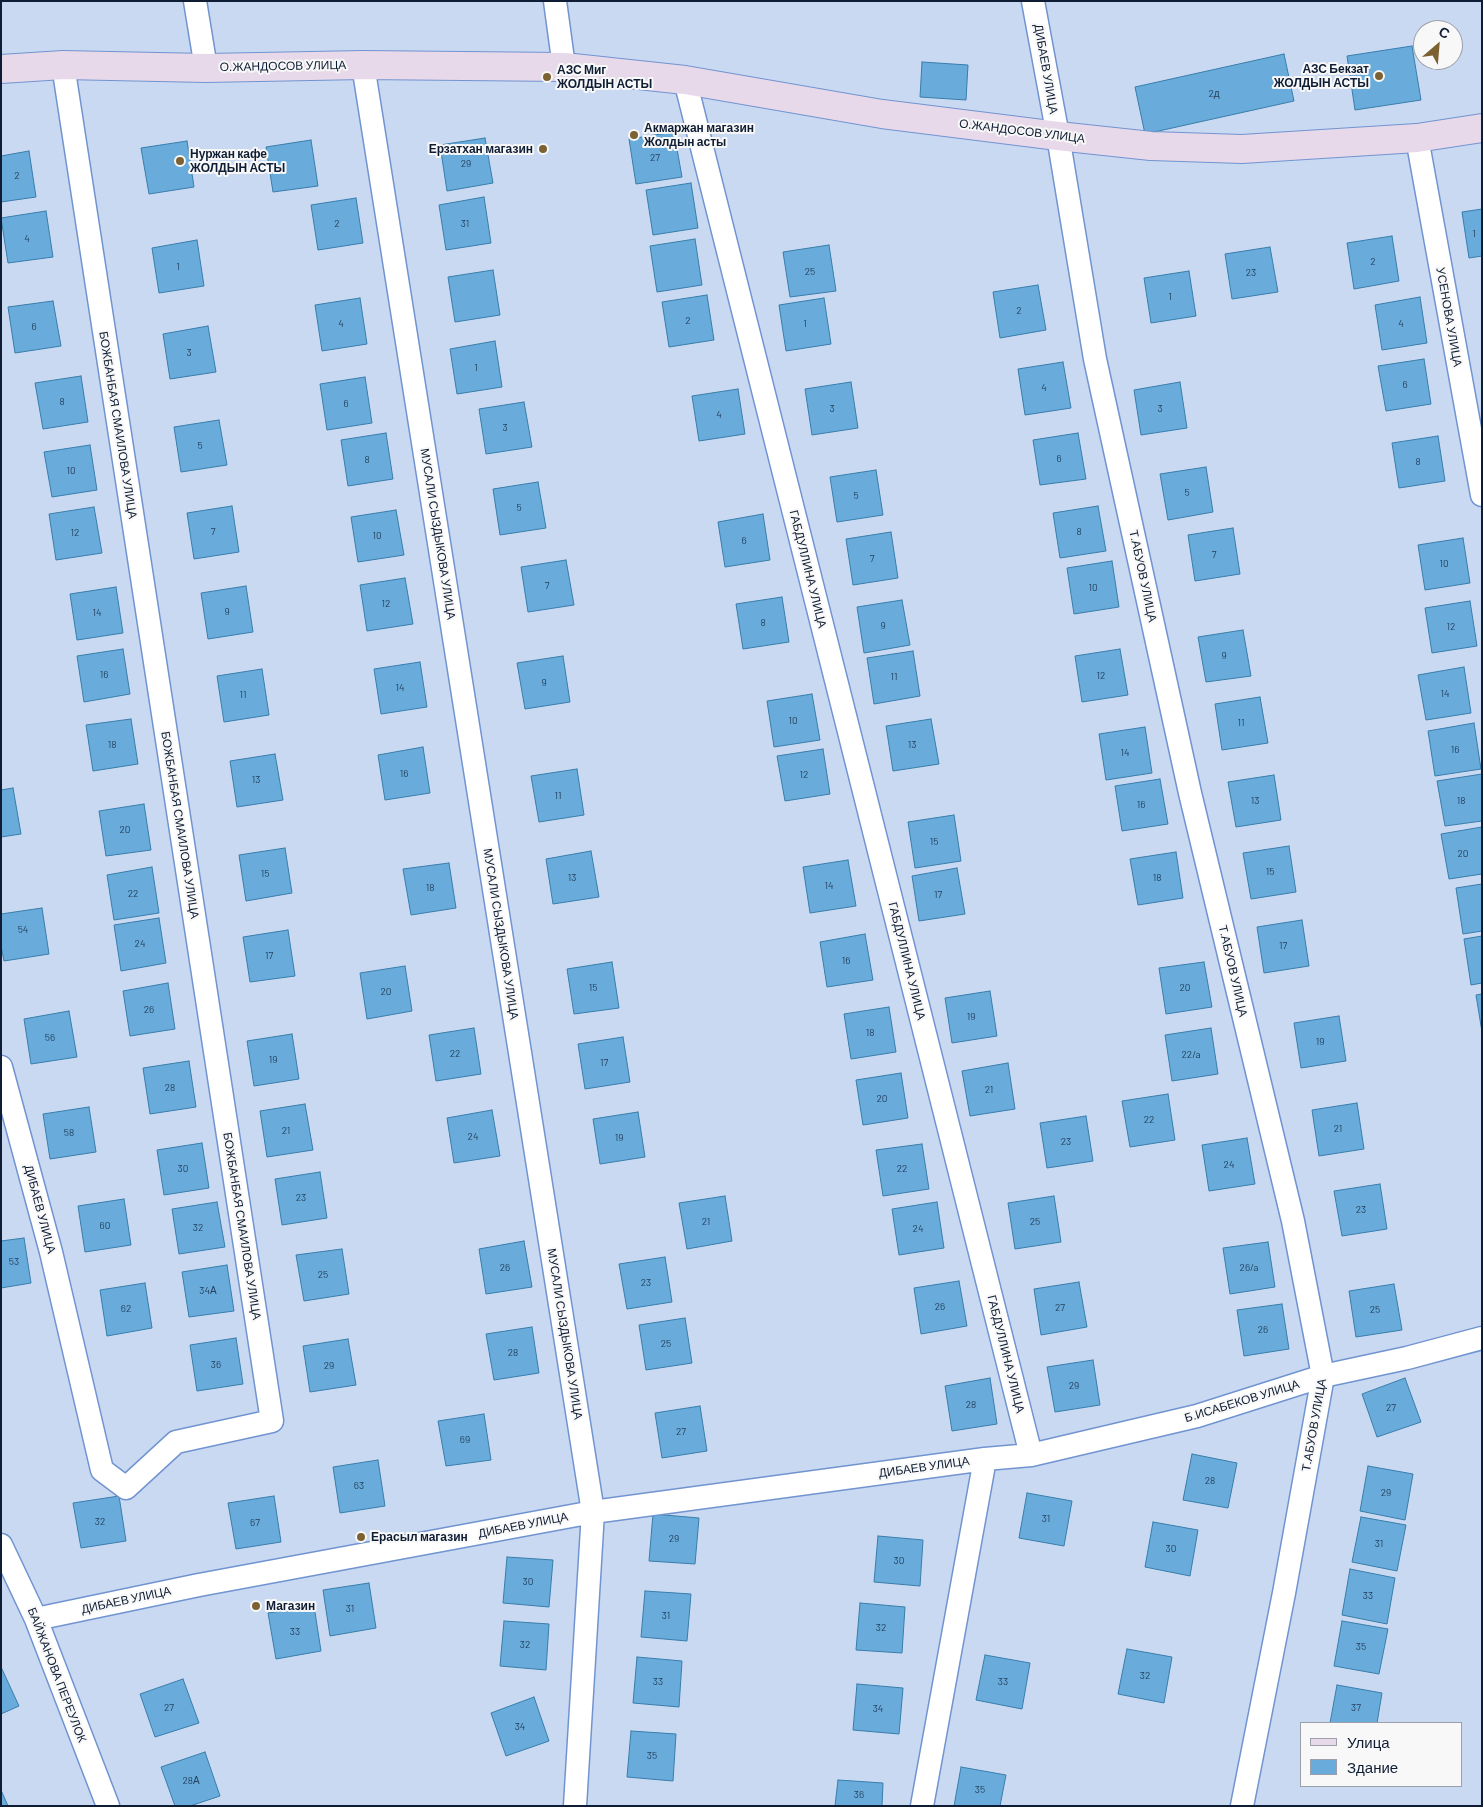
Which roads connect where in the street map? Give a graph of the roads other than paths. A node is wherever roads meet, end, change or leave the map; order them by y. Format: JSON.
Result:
{"nodes":[{"id":1,"x":195,"y":1,"type":"edge"},
{"id":2,"x":555,"y":1,"type":"edge"},
{"id":3,"x":1033,"y":1,"type":"edge"},
{"id":4,"x":63,"y":65,"type":"junction"},
{"id":5,"x":363,"y":65,"type":"junction"},
{"id":6,"x":564,"y":67,"type":"junction"},
{"id":7,"x":206,"y":68,"type":"junction"},
{"id":8,"x":1,"y":69,"type":"edge"},
{"id":9,"x":686,"y":80,"type":"junction"},
{"id":10,"x":1482,"y":128,"type":"edge"},
{"id":11,"x":1058,"y":136,"type":"junction"},
{"id":12,"x":1417,"y":138,"type":"junction"},
{"id":13,"x":1482,"y":495,"type":"edge"},
{"id":14,"x":1,"y":1067,"type":"edge"},
{"id":15,"x":1482,"y":1338,"type":"edge"},
{"id":16,"x":1324,"y":1376,"type":"junction"},
{"id":17,"x":1031,"y":1456,"type":"junction"},
{"id":18,"x":986,"y":1459,"type":"junction"},
{"id":19,"x":126,"y":1488,"type":"joint"},
{"id":20,"x":593,"y":1512,"type":"junction"},
{"id":21,"x":1,"y":1545,"type":"edge"},
{"id":22,"x":36,"y":1619,"type":"junction"},
{"id":23,"x":108,"y":1806,"type":"edge"},
{"id":24,"x":575,"y":1806,"type":"edge"},
{"id":25,"x":922,"y":1806,"type":"edge"},
{"id":26,"x":1242,"y":1806,"type":"edge"}],
"edges":[{"from":1,"to":7,"type":"street"},
{"from":2,"to":6,"type":"street"},
{"from":3,"to":11,"type":"street","name":"ДИБАЕВ УЛИЦА"},
{"from":4,"to":7,"type":"main road","name":"О.ЖАНДОСОВ УЛИЦА"},
{"from":4,"to":8,"type":"main road","name":"О.ЖАНДОСОВ УЛИЦА"},
{"from":4,"to":19,"type":"street","name":"БОЖБАНБАЯ СМАИЛОВА УЛИЦА"},
{"from":5,"to":6,"type":"main road","name":"О.ЖАНДОСОВ УЛИЦА"},
{"from":5,"to":7,"type":"main road","name":"О.ЖАНДОСОВ УЛИЦА"},
{"from":5,"to":20,"type":"street","name":"МУСАЛИ СЫЗДЫКОВА УЛИЦА"},
{"from":6,"to":9,"type":"main road","name":"О.ЖАНДОСОВ УЛИЦА"},
{"from":9,"to":11,"type":"main road","name":"О.ЖАНДОСОВ УЛИЦА"},
{"from":9,"to":17,"type":"street","name":"ГАБДУЛЛИНА УЛИЦА"},
{"from":10,"to":12,"type":"main road","name":"О.ЖАНДОСОВ УЛИЦА"},
{"from":11,"to":12,"type":"main road","name":"О.ЖАНДОСОВ УЛИЦА"},
{"from":11,"to":16,"type":"street","name":"Т.АБУОВ УЛИЦА"},
{"from":12,"to":13,"type":"street","name":"УСЕНОВА УЛИЦА"},
{"from":14,"to":19,"type":"street","name":"ДИБАЕВ УЛИЦА"},
{"from":15,"to":16,"type":"street","name":"Б.ИСАБЕКОВ УЛИЦА"},
{"from":16,"to":17,"type":"street","name":"Б.ИСАБЕКОВ УЛИЦА"},
{"from":16,"to":26,"type":"street","name":"Т.АБУОВ УЛИЦА"},
{"from":17,"to":18,"type":"street"},
{"from":18,"to":20,"type":"street","name":"ДИБАЕВ УЛИЦА"},
{"from":18,"to":25,"type":"street"},
{"from":20,"to":22,"type":"street","name":"ДИБАЕВ УЛИЦА"},
{"from":20,"to":24,"type":"street","name":"МУСАЛИ СЫЗДЫКОВА УЛИЦА"},
{"from":21,"to":22,"type":"street","name":"БАЙЖАНОВА ПЕРЕУЛОК"},
{"from":22,"to":23,"type":"street","name":"БАЙЖАНОВА ПЕРЕУЛОК"}]}
